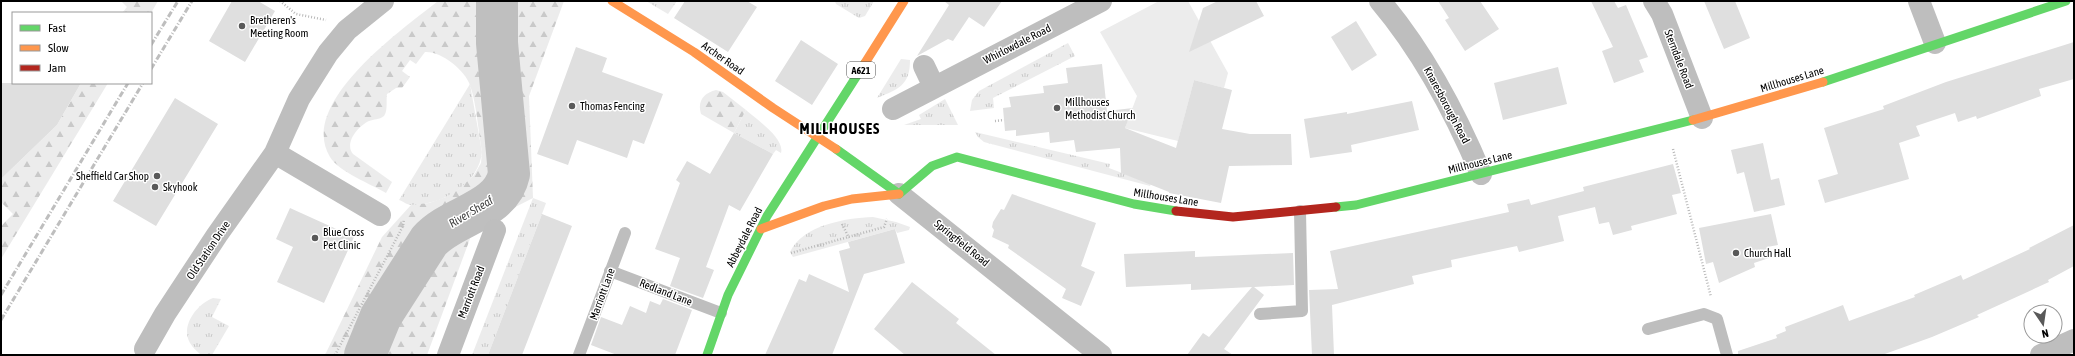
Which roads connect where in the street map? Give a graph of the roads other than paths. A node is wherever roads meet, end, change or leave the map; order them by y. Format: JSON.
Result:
{"nodes":[{"id":1,"x":383,"y":1,"type":"edge"},
{"id":2,"x":612,"y":1,"type":"edge"},
{"id":3,"x":904,"y":1,"type":"edge"},
{"id":4,"x":1101,"y":1,"type":"edge"},
{"id":5,"x":1380,"y":1,"type":"edge"},
{"id":6,"x":1654,"y":1,"type":"edge"},
{"id":7,"x":1919,"y":1,"type":"edge"},
{"id":8,"x":2066,"y":1,"type":"edge"},
{"id":9,"x":1935,"y":44,"type":"junction"},
{"id":10,"x":924,"y":66,"type":"dead end"},
{"id":11,"x":934,"y":86,"type":"junction"},
{"id":12,"x":893,"y":109,"type":"dead end"},
{"id":13,"x":1702,"y":118,"type":"junction"},
{"id":14,"x":818,"y":138,"type":"junction"},
{"id":15,"x":275,"y":153,"type":"junction"},
{"id":16,"x":1481,"y":174,"type":"junction"},
{"id":17,"x":899,"y":194,"type":"junction"},
{"id":18,"x":1300,"y":211,"type":"junction"},
{"id":19,"x":380,"y":215,"type":"dead end"},
{"id":20,"x":761,"y":229,"type":"junction"},
{"id":21,"x":495,"y":230,"type":"dead end"},
{"id":22,"x":625,"y":233,"type":"dead end"},
{"id":23,"x":610,"y":271,"type":"junction"},
{"id":24,"x":721,"y":313,"type":"junction"},
{"id":25,"x":1260,"y":314,"type":"dead end"},
{"id":26,"x":1648,"y":329,"type":"dead end"},
{"id":27,"x":2074,"y":340,"type":"edge"},
{"id":28,"x":145,"y":349,"type":"dead end"},
{"id":29,"x":448,"y":355,"type":"edge"},
{"id":30,"x":579,"y":355,"type":"edge"},
{"id":31,"x":707,"y":355,"type":"edge"},
{"id":32,"x":1101,"y":355,"type":"edge"},
{"id":33,"x":1727,"y":355,"type":"edge"},
{"id":34,"x":2041,"y":355,"type":"edge"}],
"edges":[{"from":1,"to":15,"type":"street","name":"Old Station Drive"},
{"from":2,"to":14,"type":"street","name":"Archer Road"},
{"from":3,"to":14,"type":"street","number":"A621"},
{"from":4,"to":11,"type":"street","name":"Whirlowdale Road"},
{"from":5,"to":16,"type":"street","name":"Knaresborough Road"},
{"from":6,"to":13,"type":"street","name":"Sterndale Road"},
{"from":7,"to":9,"type":"street"},
{"from":8,"to":9,"type":"street","name":"Millhouses Lane"},
{"from":9,"to":13,"type":"street","name":"Millhouses Lane"},
{"from":10,"to":11,"type":"street"},
{"from":11,"to":12,"type":"street","name":"Whirlowdale Road"},
{"from":13,"to":16,"type":"street","name":"Millhouses Lane"},
{"from":14,"to":17,"type":"street","name":"Springfield Road"},
{"from":14,"to":20,"type":"street","name":"Abbeydale Road","number":"A621"},
{"from":15,"to":19,"type":"street"},
{"from":15,"to":28,"type":"street","name":"Old Station Drive"},
{"from":16,"to":18,"type":"street","name":"Millhouses Lane"},
{"from":17,"to":18,"type":"street","name":"Millhouses Lane"},
{"from":17,"to":20,"type":"street"},
{"from":17,"to":32,"type":"street","name":"Springfield Road"},
{"from":18,"to":25,"type":"lane"},
{"from":20,"to":24,"type":"street","name":"Abbeydale Road","number":"A621"},
{"from":21,"to":29,"type":"street","name":"Marriott Road"},
{"from":22,"to":23,"type":"lane","name":"Marriott Lane"},
{"from":23,"to":24,"type":"lane","name":"Redland Lane"},
{"from":23,"to":30,"type":"lane","name":"Marriott Lane"},
{"from":24,"to":31,"type":"street","name":"Abbeydale Road","number":"A621"},
{"from":26,"to":33,"type":"lane"},
{"from":27,"to":34,"type":"street"}]}
